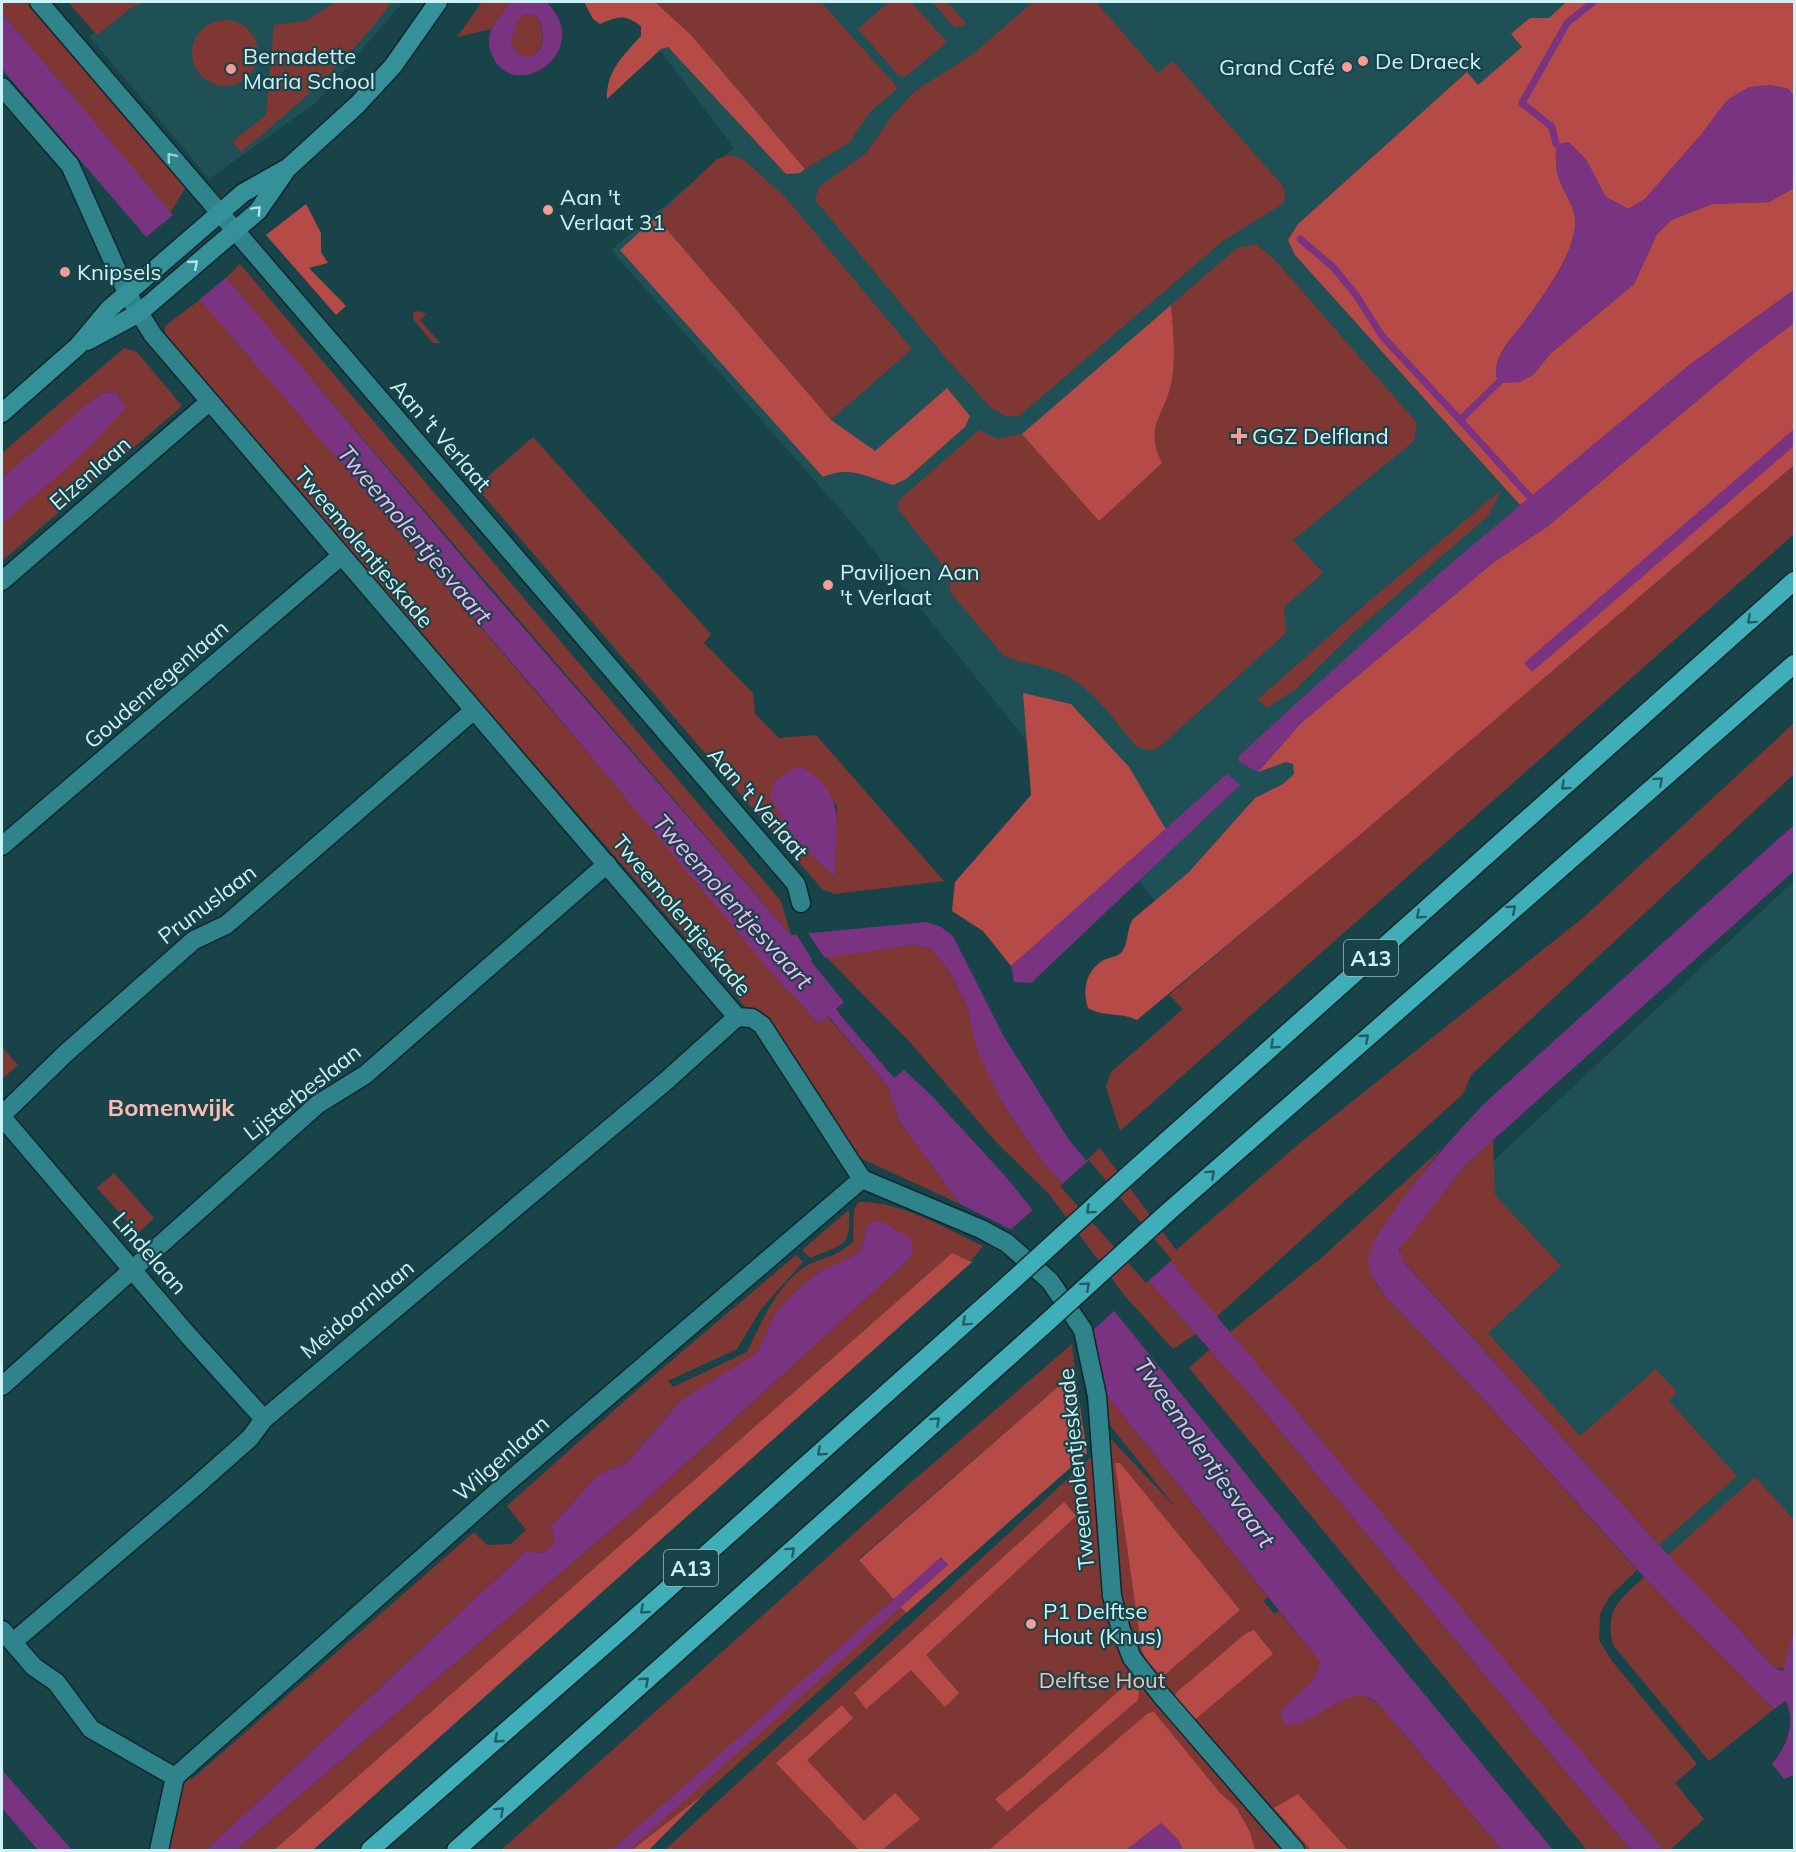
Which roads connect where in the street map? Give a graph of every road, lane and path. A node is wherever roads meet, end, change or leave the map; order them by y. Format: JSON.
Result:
{"nodes":[{"id":1,"x":39,"y":2,"type":"edge"},
{"id":2,"x":438,"y":2,"type":"edge"},
{"id":3,"x":2,"y":87,"type":"edge"},
{"id":4,"x":289,"y":167,"type":"junction"},
{"id":5,"x":220,"y":215,"type":"junction"},
{"id":6,"x":234,"y":232,"type":"junction"},
{"id":7,"x":128,"y":295,"type":"junction"},
{"id":8,"x":139,"y":312,"type":"junction"},
{"id":9,"x":78,"y":346,"type":"junction"},
{"id":10,"x":209,"y":402,"type":"junction"},
{"id":11,"x":3,"y":408,"type":"edge"},
{"id":12,"x":341,"y":556,"type":"junction"},
{"id":13,"x":2,"y":581,"type":"edge"},
{"id":14,"x":1794,"y":582,"type":"edge"},
{"id":15,"x":1794,"y":664,"type":"edge"},
{"id":16,"x":472,"y":711,"type":"junction"},
{"id":17,"x":2,"y":846,"type":"edge"},
{"id":18,"x":607,"y":864,"type":"junction"},
{"id":19,"x":801,"y":903,"type":"dead end"},
{"id":20,"x":737,"y":1017,"type":"junction"},
{"id":21,"x":2,"y":1116,"type":"edge"},
{"id":22,"x":862,"y":1179,"type":"junction"},
{"id":23,"x":133,"y":1269,"type":"junction"},
{"id":24,"x":2,"y":1386,"type":"edge"},
{"id":25,"x":264,"y":1419,"type":"junction"},
{"id":26,"x":7,"y":1636,"type":"edge"},
{"id":27,"x":175,"y":1777,"type":"junction"},
{"id":28,"x":159,"y":1851,"type":"edge"},
{"id":29,"x":370,"y":1851,"type":"edge"},
{"id":30,"x":456,"y":1851,"type":"edge"},
{"id":31,"x":1295,"y":1851,"type":"edge"}],
"edges":[{"from":5,"to":1,"type":"street","name":"Aan 't Verlaat","one_way":true},
{"from":2,"to":4,"type":"main road"},
{"from":3,"to":7,"type":"street","name":"Tweemolentjeskade"},
{"from":4,"to":5,"type":"main road"},
{"from":6,"to":4,"type":"main road","one_way":true},
{"from":5,"to":6,"type":"street","name":"Aan 't Verlaat"},
{"from":5,"to":7,"type":"main road"},
{"from":8,"to":6,"type":"main road","one_way":true},
{"from":6,"to":19,"type":"street","name":"Aan 't Verlaat"},
{"from":7,"to":8,"type":"street","name":"Tweemolentjeskade"},
{"from":7,"to":9,"type":"main road"},
{"from":8,"to":9,"type":"main road"},
{"from":8,"to":10,"type":"street","name":"Tweemolentjeskade"},
{"from":9,"to":11,"type":"main road"},
{"from":10,"to":12,"type":"street","name":"Tweemolentjeskade"},
{"from":10,"to":13,"type":"street","name":"Elzenlaan"},
{"from":12,"to":16,"type":"street","name":"Tweemolentjeskade"},
{"from":12,"to":17,"type":"street","name":"Goudenregenlaan"},
{"from":14,"to":29,"type":"highway","number":"A13","one_way":true,"bridge":true},
{"from":30,"to":15,"type":"highway","number":"A13","one_way":true,"bridge":true},
{"from":16,"to":18,"type":"street","name":"Tweemolentjeskade"},
{"from":16,"to":21,"type":"street","name":"Prunuslaan"},
{"from":18,"to":20,"type":"street","name":"Tweemolentjeskade"},
{"from":18,"to":23,"type":"street","name":"Lijsterbeslaan"},
{"from":20,"to":22,"type":"street","name":"Tweemolentjeskade"},
{"from":20,"to":25,"type":"street","name":"Meidoornlaan"},
{"from":21,"to":23,"type":"street","name":"Lindelaan"},
{"from":22,"to":27,"type":"street","name":"Wilgenlaan"},
{"from":22,"to":31,"type":"street","name":"Tweemolentjeskade"},
{"from":23,"to":24,"type":"street","name":"Lijsterbeslaan"},
{"from":23,"to":25,"type":"street","name":"Lindelaan"},
{"from":25,"to":26,"type":"street","name":"Meidoornlaan"},
{"from":26,"to":27,"type":"street"},
{"from":27,"to":28,"type":"street"}]}
